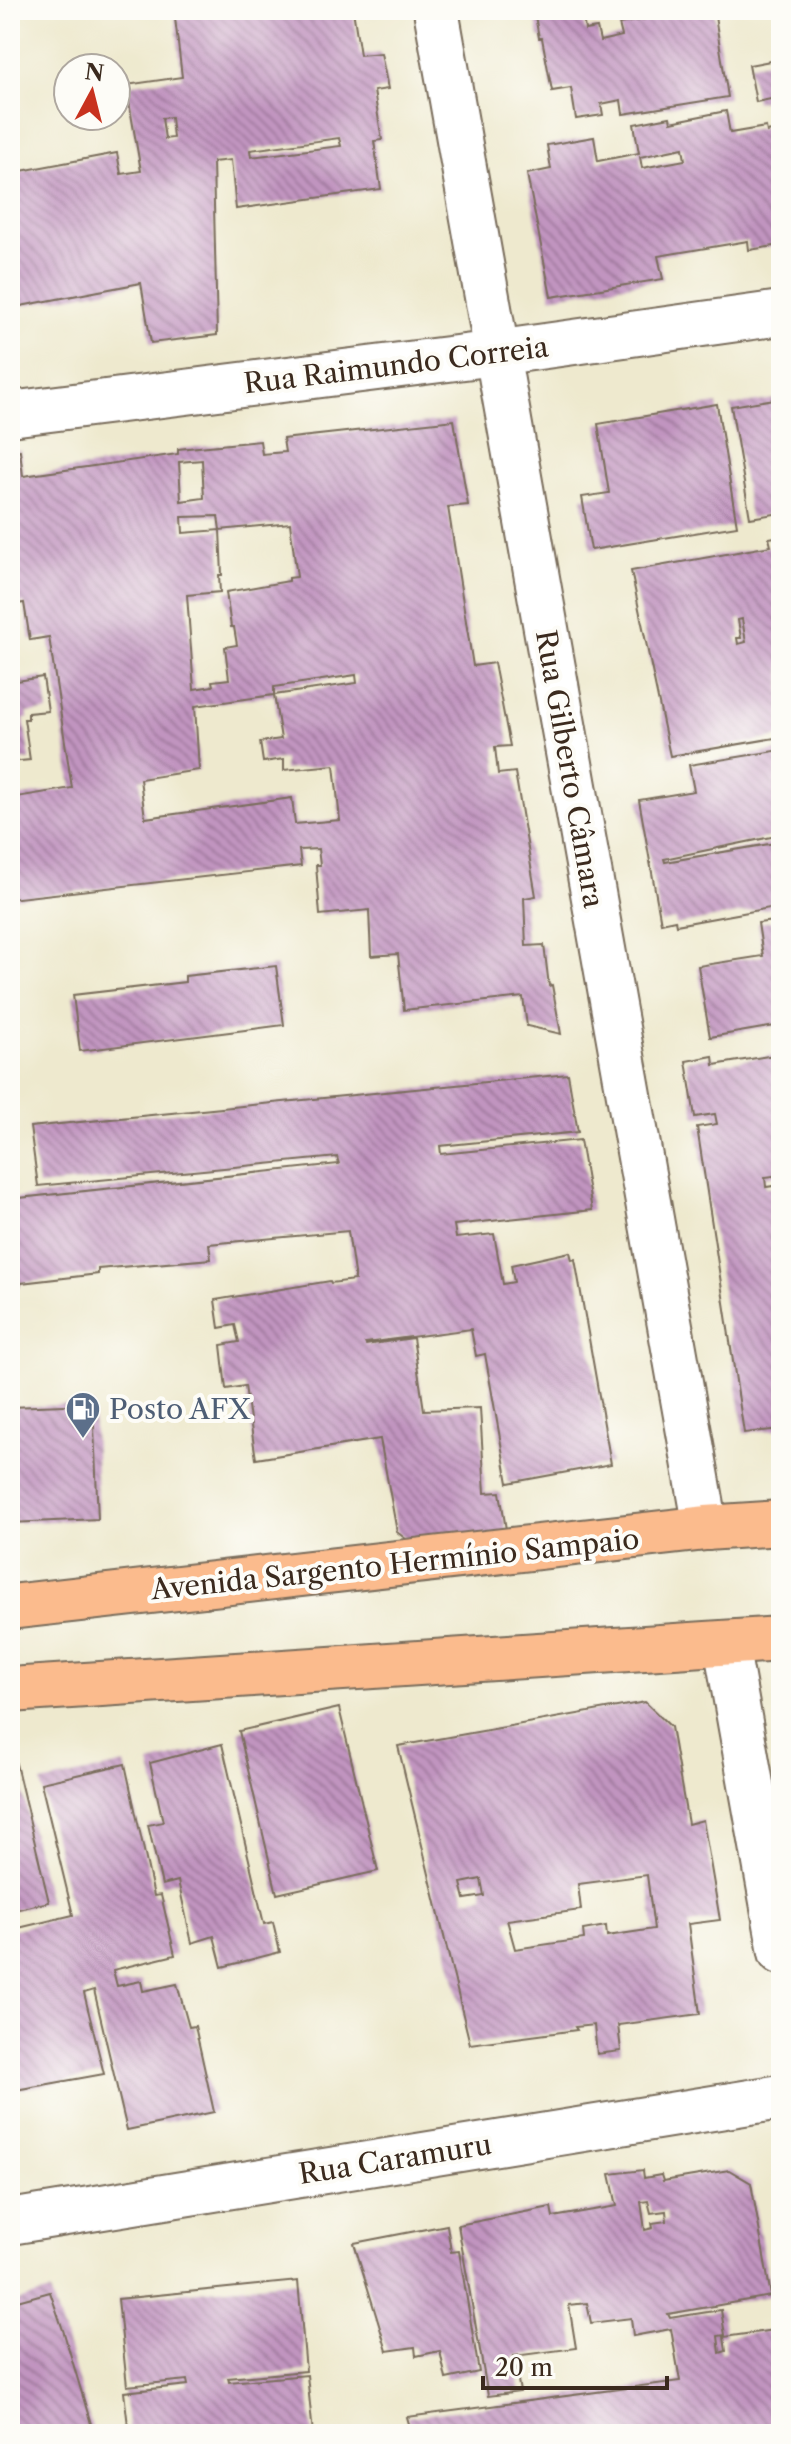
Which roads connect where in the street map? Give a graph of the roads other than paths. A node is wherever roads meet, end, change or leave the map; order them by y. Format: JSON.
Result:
{"nodes":[{"id":1,"x":436,"y":10,"type":"edge"},
{"id":2,"x":781,"y":313,"type":"edge"},
{"id":3,"x":496,"y":353,"type":"junction"},
{"id":4,"x":10,"y":414,"type":"edge"},
{"id":5,"x":781,"y":1523,"type":"edge"},
{"id":6,"x":706,"y":1528,"type":"junction"},
{"id":7,"x":10,"y":1607,"type":"edge"},
{"id":8,"x":781,"y":1639,"type":"edge"},
{"id":9,"x":726,"y":1644,"type":"junction"},
{"id":10,"x":10,"y":1690,"type":"edge"},
{"id":11,"x":781,"y":1952,"type":"edge"},
{"id":12,"x":781,"y":2097,"type":"edge"},
{"id":13,"x":10,"y":2222,"type":"edge"}],
"edges":[{"from":1,"to":3,"type":"street","name":"Rua Gilberto Câmara"},
{"from":2,"to":3,"type":"street","name":"Rua Raimundo Correia"},
{"from":3,"to":4,"type":"street","name":"Rua Raimundo Correia"},
{"from":3,"to":6,"type":"street","name":"Rua Gilberto Câmara"},
{"from":5,"to":6,"type":"main road","name":"Avenida Sargento Hermínio Sampaio"},
{"from":6,"to":7,"type":"main road","name":"Avenida Sargento Hermínio Sampaio"},
{"from":8,"to":9,"type":"main road"},
{"from":9,"to":10,"type":"main road"},
{"from":9,"to":11,"type":"street"},
{"from":12,"to":13,"type":"street","name":"Rua Caramuru"}]}
